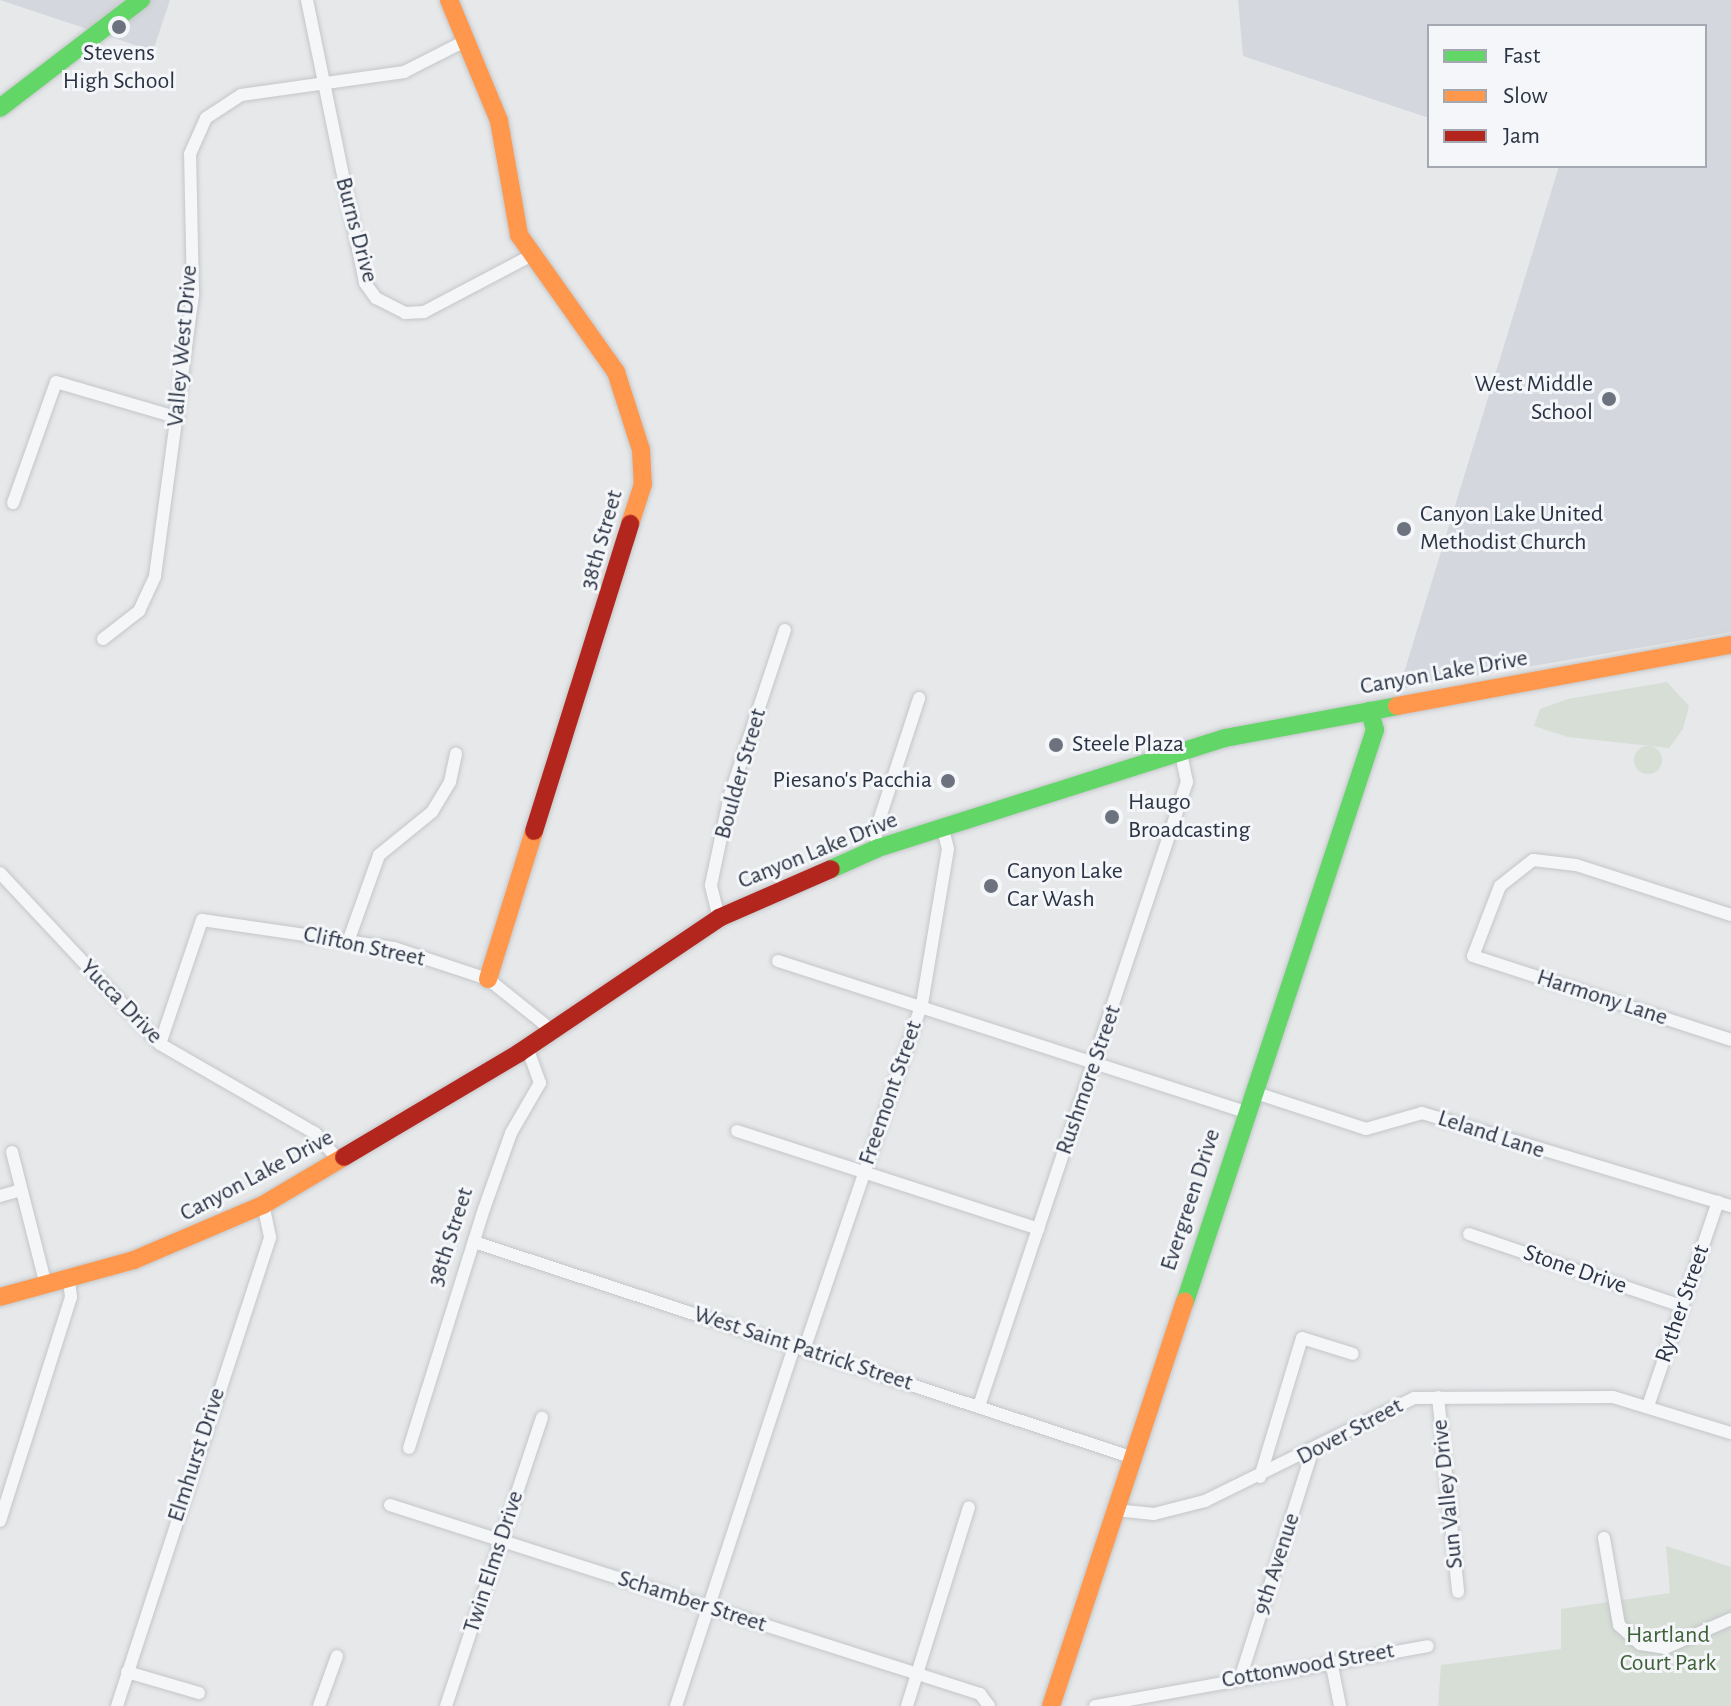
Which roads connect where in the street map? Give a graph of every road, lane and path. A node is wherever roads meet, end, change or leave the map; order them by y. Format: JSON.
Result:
{"nodes":[{"id":1,"x":141,"y":0,"type":"edge"},
{"id":2,"x":307,"y":0,"type":"edge"},
{"id":3,"x":449,"y":0,"type":"edge"},
{"id":4,"x":465,"y":41,"type":"junction"},
{"id":5,"x":322,"y":87,"type":"junction"},
{"id":6,"x":0,"y":108,"type":"edge"},
{"id":7,"x":530,"y":256,"type":"junction"},
{"id":8,"x":178,"y":418,"type":"junction"},
{"id":9,"x":13,"y":503,"type":"dead end"},
{"id":10,"x":785,"y":630,"type":"dead end"},
{"id":11,"x":103,"y":639,"type":"dead end"},
{"id":12,"x":1731,"y":645,"type":"edge"},
{"id":13,"x":919,"y":698,"type":"dead end"},
{"id":14,"x":1370,"y":711,"type":"junction"},
{"id":15,"x":1181,"y":753,"type":"junction"},
{"id":16,"x":456,"y":754,"type":"dead end"},
{"id":17,"x":943,"y":829,"type":"junction"},
{"id":18,"x":878,"y":848,"type":"junction"},
{"id":19,"x":0,"y":873,"type":"edge"},
{"id":20,"x":1731,"y":915,"type":"edge"},
{"id":21,"x":719,"y":918,"type":"junction"},
{"id":22,"x":349,"y":939,"type":"junction"},
{"id":23,"x":778,"y":961,"type":"dead end"},
{"id":24,"x":488,"y":979,"type":"junction"},
{"id":25,"x":922,"y":1004,"type":"junction"},
{"id":26,"x":553,"y":1031,"type":"junction"},
{"id":27,"x":1731,"y":1040,"type":"edge"},
{"id":28,"x":160,"y":1044,"type":"junction"},
{"id":29,"x":527,"y":1048,"type":"junction"},
{"id":30,"x":1095,"y":1065,"type":"junction"},
{"id":31,"x":1253,"y":1092,"type":"junction"},
{"id":32,"x":1246,"y":1112,"type":"junction"},
{"id":33,"x":737,"y":1131,"type":"dead end"},
{"id":34,"x":12,"y":1152,"type":"dead end"},
{"id":35,"x":339,"y":1161,"type":"junction"},
{"id":36,"x":864,"y":1173,"type":"junction"},
{"id":37,"x":21,"y":1190,"type":"junction"},
{"id":38,"x":0,"y":1196,"type":"edge"},
{"id":39,"x":1718,"y":1202,"type":"junction"},
{"id":40,"x":263,"y":1205,"type":"junction"},
{"id":41,"x":1731,"y":1206,"type":"edge"},
{"id":42,"x":1038,"y":1229,"type":"junction"},
{"id":43,"x":1469,"y":1234,"type":"dead end"},
{"id":44,"x":474,"y":1242,"type":"junction"},
{"id":45,"x":69,"y":1280,"type":"junction"},
{"id":46,"x":46,"y":1285,"type":"junction"},
{"id":47,"x":0,"y":1297,"type":"edge"},
{"id":48,"x":1682,"y":1306,"type":"junction"},
{"id":49,"x":799,"y":1348,"type":"junction"},
{"id":50,"x":1353,"y":1354,"type":"dead end"},
{"id":51,"x":1438,"y":1397,"type":"junction"},
{"id":52,"x":979,"y":1406,"type":"junction"},
{"id":53,"x":1648,"y":1406,"type":"junction"},
{"id":54,"x":542,"y":1418,"type":"dead end"},
{"id":55,"x":1731,"y":1433,"type":"edge"},
{"id":56,"x":409,"y":1448,"type":"dead end"},
{"id":57,"x":1312,"y":1452,"type":"junction"},
{"id":58,"x":1131,"y":1457,"type":"junction"},
{"id":59,"x":1260,"y":1477,"type":"junction"},
{"id":60,"x":390,"y":1505,"type":"dead end"},
{"id":61,"x":969,"y":1507,"type":"dead end"},
{"id":62,"x":1116,"y":1510,"type":"junction"},
{"id":63,"x":0,"y":1521,"type":"edge"},
{"id":64,"x":1604,"y":1538,"type":"dead end"},
{"id":65,"x":500,"y":1540,"type":"junction"},
{"id":66,"x":1458,"y":1592,"type":"dead end"},
{"id":67,"x":709,"y":1607,"type":"junction"},
{"id":68,"x":1731,"y":1619,"type":"edge"},
{"id":69,"x":1428,"y":1646,"type":"dead end"},
{"id":70,"x":337,"y":1656,"type":"dead end"},
{"id":71,"x":1331,"y":1661,"type":"junction"},
{"id":72,"x":127,"y":1672,"type":"junction"},
{"id":73,"x":917,"y":1675,"type":"junction"},
{"id":74,"x":1241,"y":1676,"type":"junction"},
{"id":75,"x":199,"y":1693,"type":"dead end"},
{"id":76,"x":1169,"y":1699,"type":"edge"},
{"id":77,"x":117,"y":1706,"type":"edge"},
{"id":78,"x":319,"y":1706,"type":"edge"},
{"id":79,"x":446,"y":1706,"type":"edge"},
{"id":80,"x":676,"y":1706,"type":"edge"},
{"id":81,"x":907,"y":1706,"type":"edge"},
{"id":82,"x":989,"y":1706,"type":"edge"},
{"id":83,"x":1051,"y":1706,"type":"edge"},
{"id":84,"x":1095,"y":1706,"type":"edge"},
{"id":85,"x":1340,"y":1706,"type":"edge"}],
"edges":[{"from":1,"to":6,"type":"street"},
{"from":2,"to":5,"type":"street","name":"Burns Drive"},
{"from":3,"to":4,"type":"street","name":"38th Street"},
{"from":4,"to":5,"type":"street","name":"Valley West Drive"},
{"from":4,"to":7,"type":"street","name":"38th Street"},
{"from":5,"to":7,"type":"street","name":"Burns Drive"},
{"from":5,"to":8,"type":"street","name":"Valley West Drive"},
{"from":7,"to":24,"type":"street","name":"38th Street"},
{"from":8,"to":9,"type":"street"},
{"from":8,"to":11,"type":"street","name":"Valley West Drive"},
{"from":10,"to":21,"type":"street","name":"Boulder Street"},
{"from":12,"to":14,"type":"street","name":"Canyon Lake Drive"},
{"from":13,"to":18,"type":"street"},
{"from":14,"to":15,"type":"street","name":"Canyon Lake Drive"},
{"from":14,"to":31,"type":"street","name":"Evergreen Drive"},
{"from":15,"to":17,"type":"street","name":"Canyon Lake Drive"},
{"from":15,"to":30,"type":"street","name":"Rushmore Street"},
{"from":16,"to":22,"type":"street"},
{"from":17,"to":18,"type":"street","name":"Canyon Lake Drive"},
{"from":17,"to":25,"type":"street","name":"Freemont Street"},
{"from":18,"to":21,"type":"street","name":"Canyon Lake Drive"},
{"from":19,"to":28,"type":"street","name":"Yucca Drive"},
{"from":20,"to":27,"type":"street","name":"Harmony Lane"},
{"from":21,"to":26,"type":"street","name":"Canyon Lake Drive"},
{"from":22,"to":24,"type":"street","name":"Clifton Street"},
{"from":22,"to":28,"type":"street","name":"Clifton Street"},
{"from":23,"to":25,"type":"street"},
{"from":24,"to":26,"type":"street","name":"Clifton Street"},
{"from":25,"to":30,"type":"street"},
{"from":25,"to":36,"type":"street","name":"Freemont Street"},
{"from":26,"to":29,"type":"street","name":"Canyon Lake Drive"},
{"from":28,"to":35,"type":"street","name":"Yucca Drive"},
{"from":29,"to":35,"type":"street","name":"Canyon Lake Drive"},
{"from":29,"to":44,"type":"street","name":"38th Street"},
{"from":30,"to":32,"type":"street"},
{"from":30,"to":42,"type":"street","name":"Rushmore Street"},
{"from":31,"to":32,"type":"street","name":"Evergreen Drive"},
{"from":31,"to":39,"type":"street","name":"Leland Lane"},
{"from":32,"to":58,"type":"street","name":"Evergreen Drive"},
{"from":33,"to":36,"type":"street"},
{"from":34,"to":37,"type":"street"},
{"from":35,"to":40,"type":"street","name":"Canyon Lake Drive"},
{"from":36,"to":42,"type":"street"},
{"from":36,"to":49,"type":"street","name":"Freemont Street"},
{"from":37,"to":38,"type":"street"},
{"from":37,"to":46,"type":"street"},
{"from":39,"to":41,"type":"street","name":"Leland Lane"},
{"from":39,"to":48,"type":"street","name":"Ryther Street"},
{"from":40,"to":45,"type":"street","name":"Canyon Lake Drive"},
{"from":40,"to":72,"type":"street","name":"Elmhurst Drive"},
{"from":42,"to":52,"type":"street","name":"Rushmore Street"},
{"from":43,"to":48,"type":"street","name":"Stone Drive"},
{"from":44,"to":49,"type":"street","name":"West Saint Patrick Street"},
{"from":44,"to":56,"type":"street","name":"38th Street"},
{"from":45,"to":46,"type":"street","name":"Canyon Lake Drive"},
{"from":45,"to":63,"type":"street"},
{"from":46,"to":47,"type":"street","name":"Canyon Lake Drive"},
{"from":48,"to":53,"type":"street","name":"Ryther Street"},
{"from":49,"to":52,"type":"street","name":"West Saint Patrick Street"},
{"from":49,"to":67,"type":"street","name":"Freemont Street"},
{"from":50,"to":59,"type":"street"},
{"from":51,"to":53,"type":"street","name":"Dover Street"},
{"from":51,"to":57,"type":"street","name":"Dover Street"},
{"from":51,"to":66,"type":"street","name":"Sun Valley Drive"},
{"from":52,"to":58,"type":"street","name":"West Saint Patrick Street"},
{"from":53,"to":55,"type":"street","name":"Dover Street"},
{"from":54,"to":65,"type":"street","name":"Twin Elms Drive"},
{"from":57,"to":59,"type":"street","name":"Dover Street"},
{"from":57,"to":74,"type":"street","name":"9th Avenue"},
{"from":58,"to":62,"type":"street","name":"Evergreen Drive"},
{"from":59,"to":62,"type":"street","name":"Dover Street"},
{"from":60,"to":65,"type":"street","name":"Schamber Street"},
{"from":61,"to":73,"type":"street"},
{"from":62,"to":83,"type":"street","name":"Evergreen Drive"},
{"from":64,"to":68,"type":"street"},
{"from":65,"to":67,"type":"street","name":"Schamber Street"},
{"from":65,"to":79,"type":"street","name":"Twin Elms Drive"},
{"from":67,"to":73,"type":"street","name":"Schamber Street"},
{"from":67,"to":80,"type":"street","name":"Freemont Street"},
{"from":69,"to":71,"type":"street","name":"Cottonwood Street"},
{"from":70,"to":78,"type":"street"},
{"from":71,"to":74,"type":"street","name":"Cottonwood Street"},
{"from":71,"to":85,"type":"street"},
{"from":72,"to":75,"type":"street"},
{"from":72,"to":77,"type":"street","name":"Elmhurst Drive"},
{"from":73,"to":81,"type":"street"},
{"from":73,"to":82,"type":"street","name":"Schamber Street"},
{"from":74,"to":76,"type":"street","name":"Cottonwood Street"},
{"from":76,"to":84,"type":"street","name":"Cottonwood Street"}]}
